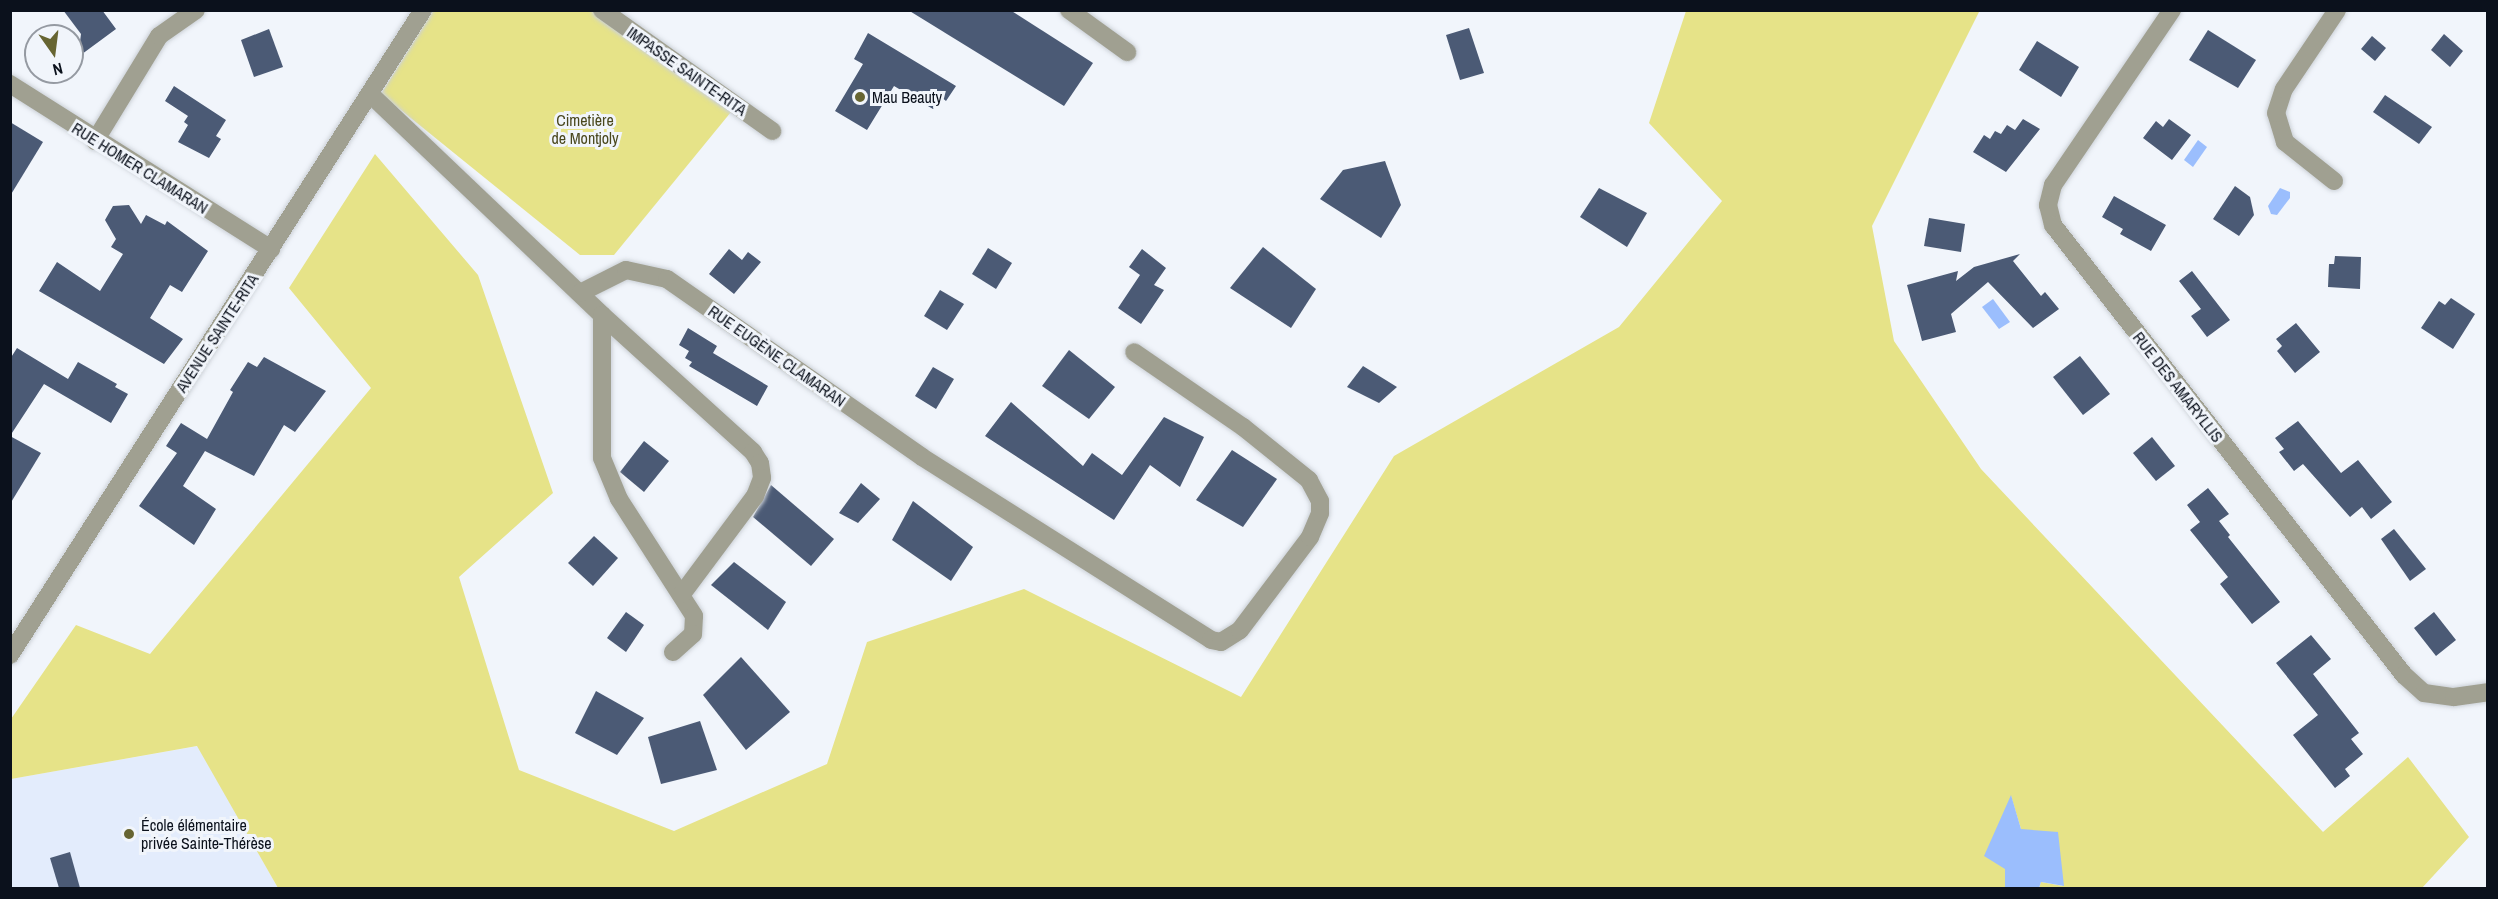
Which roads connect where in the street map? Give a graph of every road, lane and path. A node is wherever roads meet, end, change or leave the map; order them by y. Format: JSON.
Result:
{"nodes":[{"id":1,"x":196,"y":10,"type":"edge"},
{"id":2,"x":423,"y":10,"type":"edge"},
{"id":3,"x":602,"y":10,"type":"edge"},
{"id":4,"x":1069,"y":10,"type":"edge"},
{"id":5,"x":2172,"y":10,"type":"edge"},
{"id":6,"x":2337,"y":10,"type":"edge"},
{"id":7,"x":1127,"y":52,"type":"dead end"},
{"id":8,"x":10,"y":84,"type":"edge"},
{"id":9,"x":370,"y":94,"type":"junction"},
{"id":10,"x":772,"y":131,"type":"dead end"},
{"id":11,"x":95,"y":141,"type":"junction"},
{"id":12,"x":2334,"y":181,"type":"dead end"},
{"id":13,"x":271,"y":249,"type":"junction"},
{"id":14,"x":580,"y":293,"type":"junction"},
{"id":15,"x":602,"y":315,"type":"junction"},
{"id":16,"x":1134,"y":352,"type":"dead end"},
{"id":17,"x":682,"y":594,"type":"junction"},
{"id":18,"x":673,"y":652,"type":"dead end"},
{"id":19,"x":10,"y":655,"type":"edge"},
{"id":20,"x":2487,"y":692,"type":"edge"}],
"edges":[{"from":1,"to":11,"type":"street"},
{"from":2,"to":9,"type":"street","name":"AVENUE SAINTE-RITA"},
{"from":3,"to":10,"type":"street","name":"IMPASSE SAINTE-RITA"},
{"from":4,"to":7,"type":"street"},
{"from":5,"to":20,"type":"street","name":"RUE DES AMARYLLIS"},
{"from":6,"to":12,"type":"street"},
{"from":8,"to":11,"type":"street","name":"RUE HOMER CLAMARAN"},
{"from":9,"to":13,"type":"street","name":"AVENUE SAINTE-RITA"},
{"from":9,"to":14,"type":"street"},
{"from":11,"to":13,"type":"street","name":"RUE HOMER CLAMARAN"},
{"from":13,"to":19,"type":"street","name":"AVENUE SAINTE-RITA"},
{"from":14,"to":15,"type":"street"},
{"from":14,"to":16,"type":"street","name":"RUE EUGÈNE CLAMARAN"},
{"from":15,"to":17,"type":"street"},
{"from":15,"to":17,"type":"street"},
{"from":17,"to":18,"type":"street"}]}
